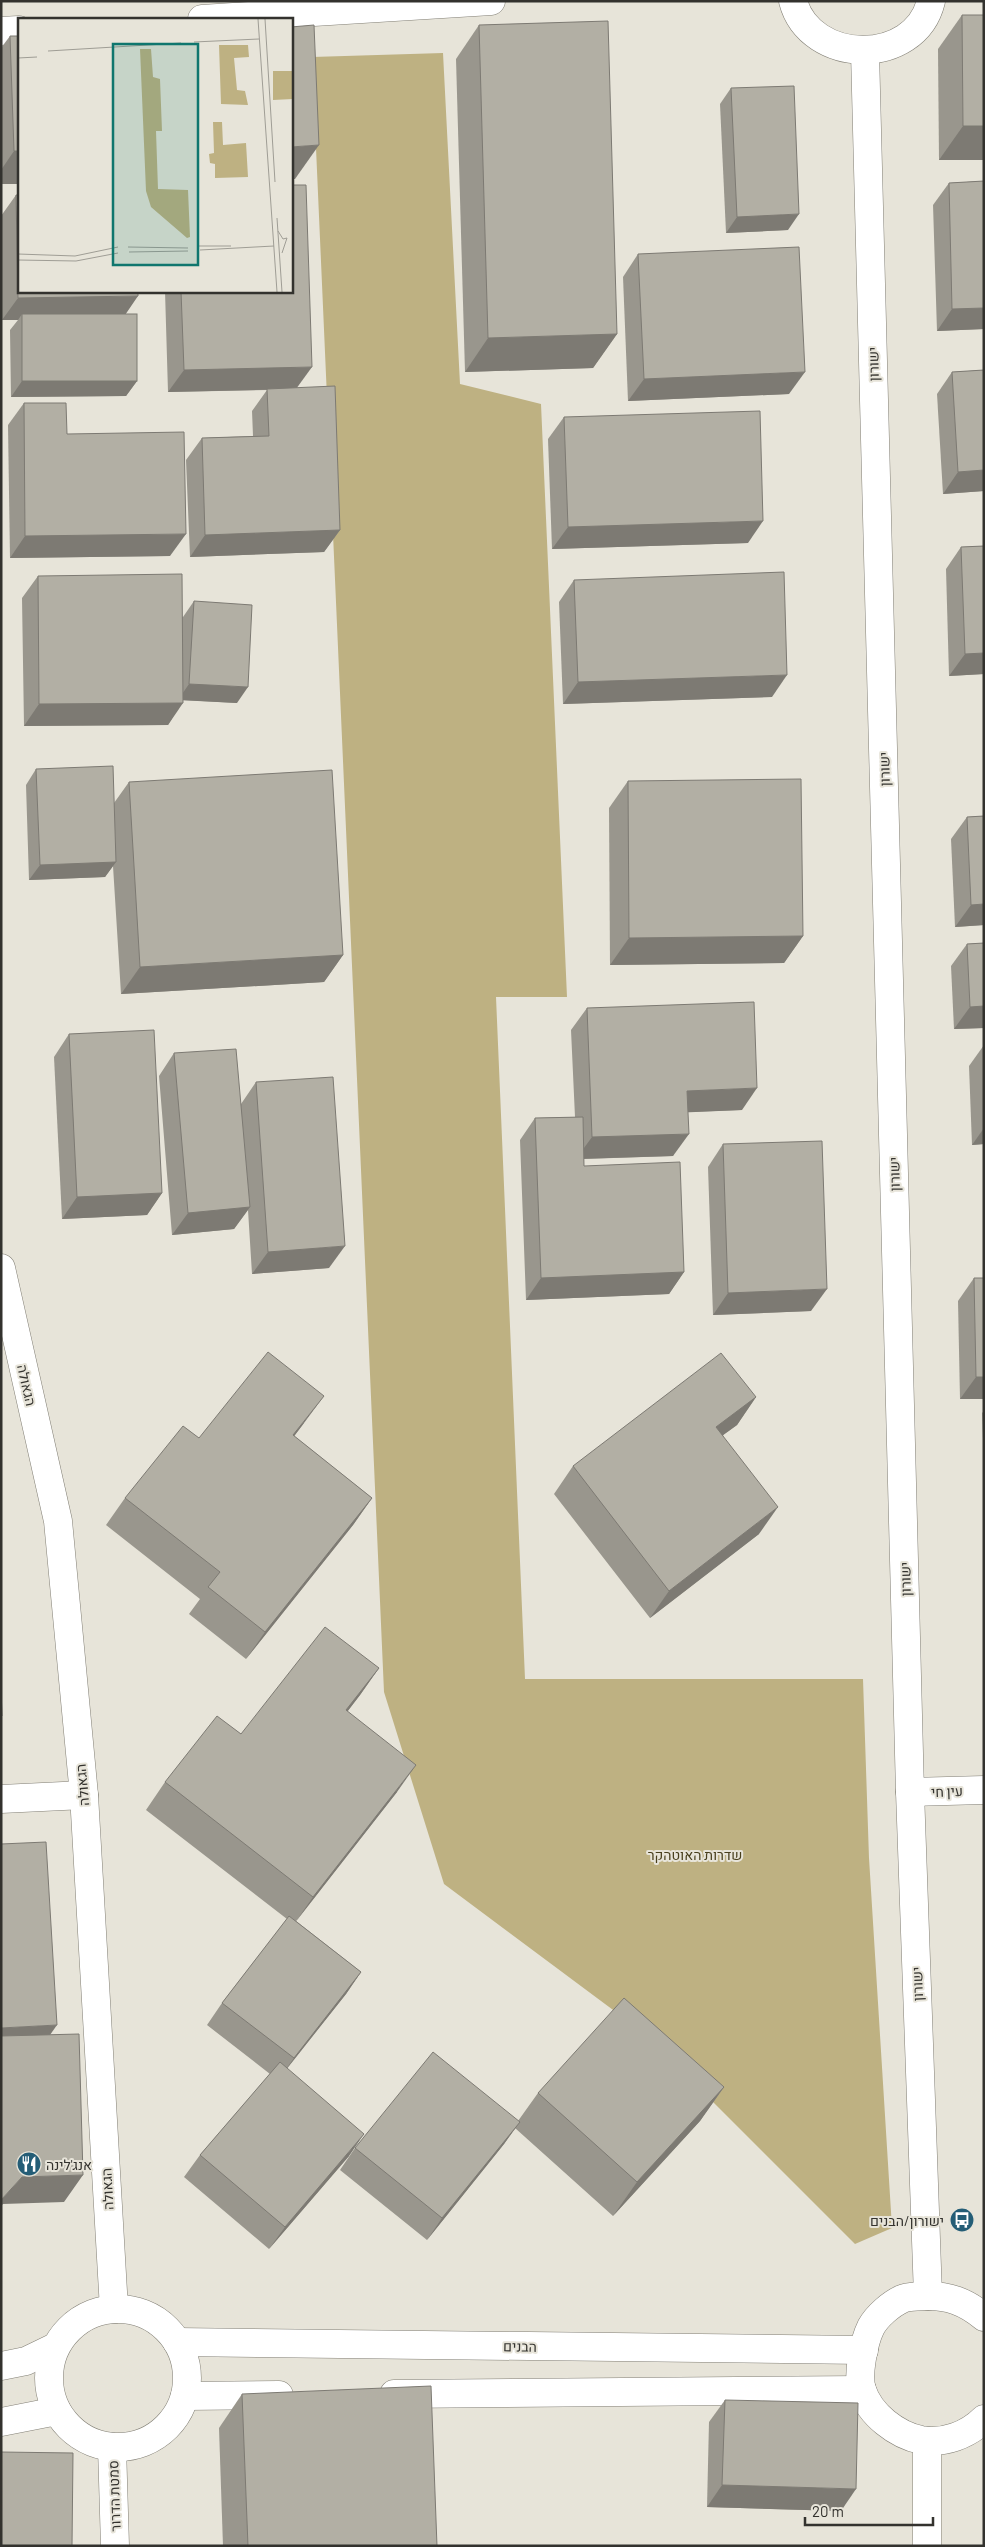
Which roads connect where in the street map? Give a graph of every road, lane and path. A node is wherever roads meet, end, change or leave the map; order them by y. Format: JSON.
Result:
{"nodes":[{"id":1,"x":491,"y":1,"type":"edge"},
{"id":2,"x":793,"y":1,"type":"edge"},
{"id":3,"x":931,"y":1,"type":"edge"},
{"id":4,"x":218,"y":18,"type":"edge"},
{"id":5,"x":18,"y":30,"type":"edge"},
{"id":6,"x":1,"y":31,"type":"edge"},
{"id":7,"x":865,"y":52,"type":"junction"},
{"id":8,"x":1,"y":1268,"type":"edge"},
{"id":9,"x":984,"y":1790,"type":"edge"},
{"id":10,"x":910,"y":1792,"type":"junction"},
{"id":11,"x":84,"y":1795,"type":"junction"},
{"id":12,"x":1,"y":1799,"type":"edge"},
{"id":13,"x":928,"y":2296,"type":"junction"},
{"id":14,"x":114,"y":2309,"type":"junction"},
{"id":15,"x":984,"y":2317,"type":"edge"},
{"id":16,"x":177,"y":2342,"type":"junction"},
{"id":17,"x":55,"y":2347,"type":"junction"},
{"id":18,"x":864,"y":2350,"type":"junction"},
{"id":19,"x":1,"y":2366,"type":"edge"},
{"id":20,"x":862,"y":2390,"type":"junction"},
{"id":21,"x":364,"y":2394,"type":"edge"},
{"id":22,"x":304,"y":2395,"type":"edge"},
{"id":23,"x":185,"y":2396,"type":"junction"},
{"id":24,"x":57,"y":2411,"type":"junction"},
{"id":25,"x":984,"y":2419,"type":"edge"},
{"id":26,"x":1,"y":2422,"type":"edge"},
{"id":27,"x":927,"y":2441,"type":"junction"},
{"id":28,"x":112,"y":2447,"type":"junction"},
{"id":29,"x":115,"y":2546,"type":"edge"},
{"id":30,"x":927,"y":2546,"type":"edge"}],
"edges":[{"from":1,"to":4,"type":"street"},
{"from":2,"to":7,"type":"street"},
{"from":3,"to":7,"type":"street"},
{"from":5,"to":6,"type":"street"},
{"from":7,"to":10,"type":"street","name":"ישורון"},
{"from":8,"to":11,"type":"street","name":"הגאולה"},
{"from":9,"to":10,"type":"street","name":"עין חי"},
{"from":10,"to":13,"type":"street","name":"ישורון"},
{"from":11,"to":12,"type":"street"},
{"from":11,"to":14,"type":"street","name":"הגאולה"},
{"from":13,"to":15,"type":"street"},
{"from":13,"to":18,"type":"street"},
{"from":14,"to":16,"type":"street"},
{"from":14,"to":17,"type":"street"},
{"from":16,"to":18,"type":"street","name":"הבנים"},
{"from":16,"to":23,"type":"street"},
{"from":17,"to":19,"type":"street"},
{"from":17,"to":24,"type":"street"},
{"from":18,"to":20,"type":"street"},
{"from":20,"to":21,"type":"street"},
{"from":20,"to":27,"type":"street"},
{"from":22,"to":23,"type":"street"},
{"from":23,"to":28,"type":"street"},
{"from":24,"to":26,"type":"street"},
{"from":24,"to":28,"type":"street"},
{"from":25,"to":27,"type":"street"},
{"from":27,"to":30,"type":"street"},
{"from":28,"to":29,"type":"street","name":"סמטת הדרור"}]}
